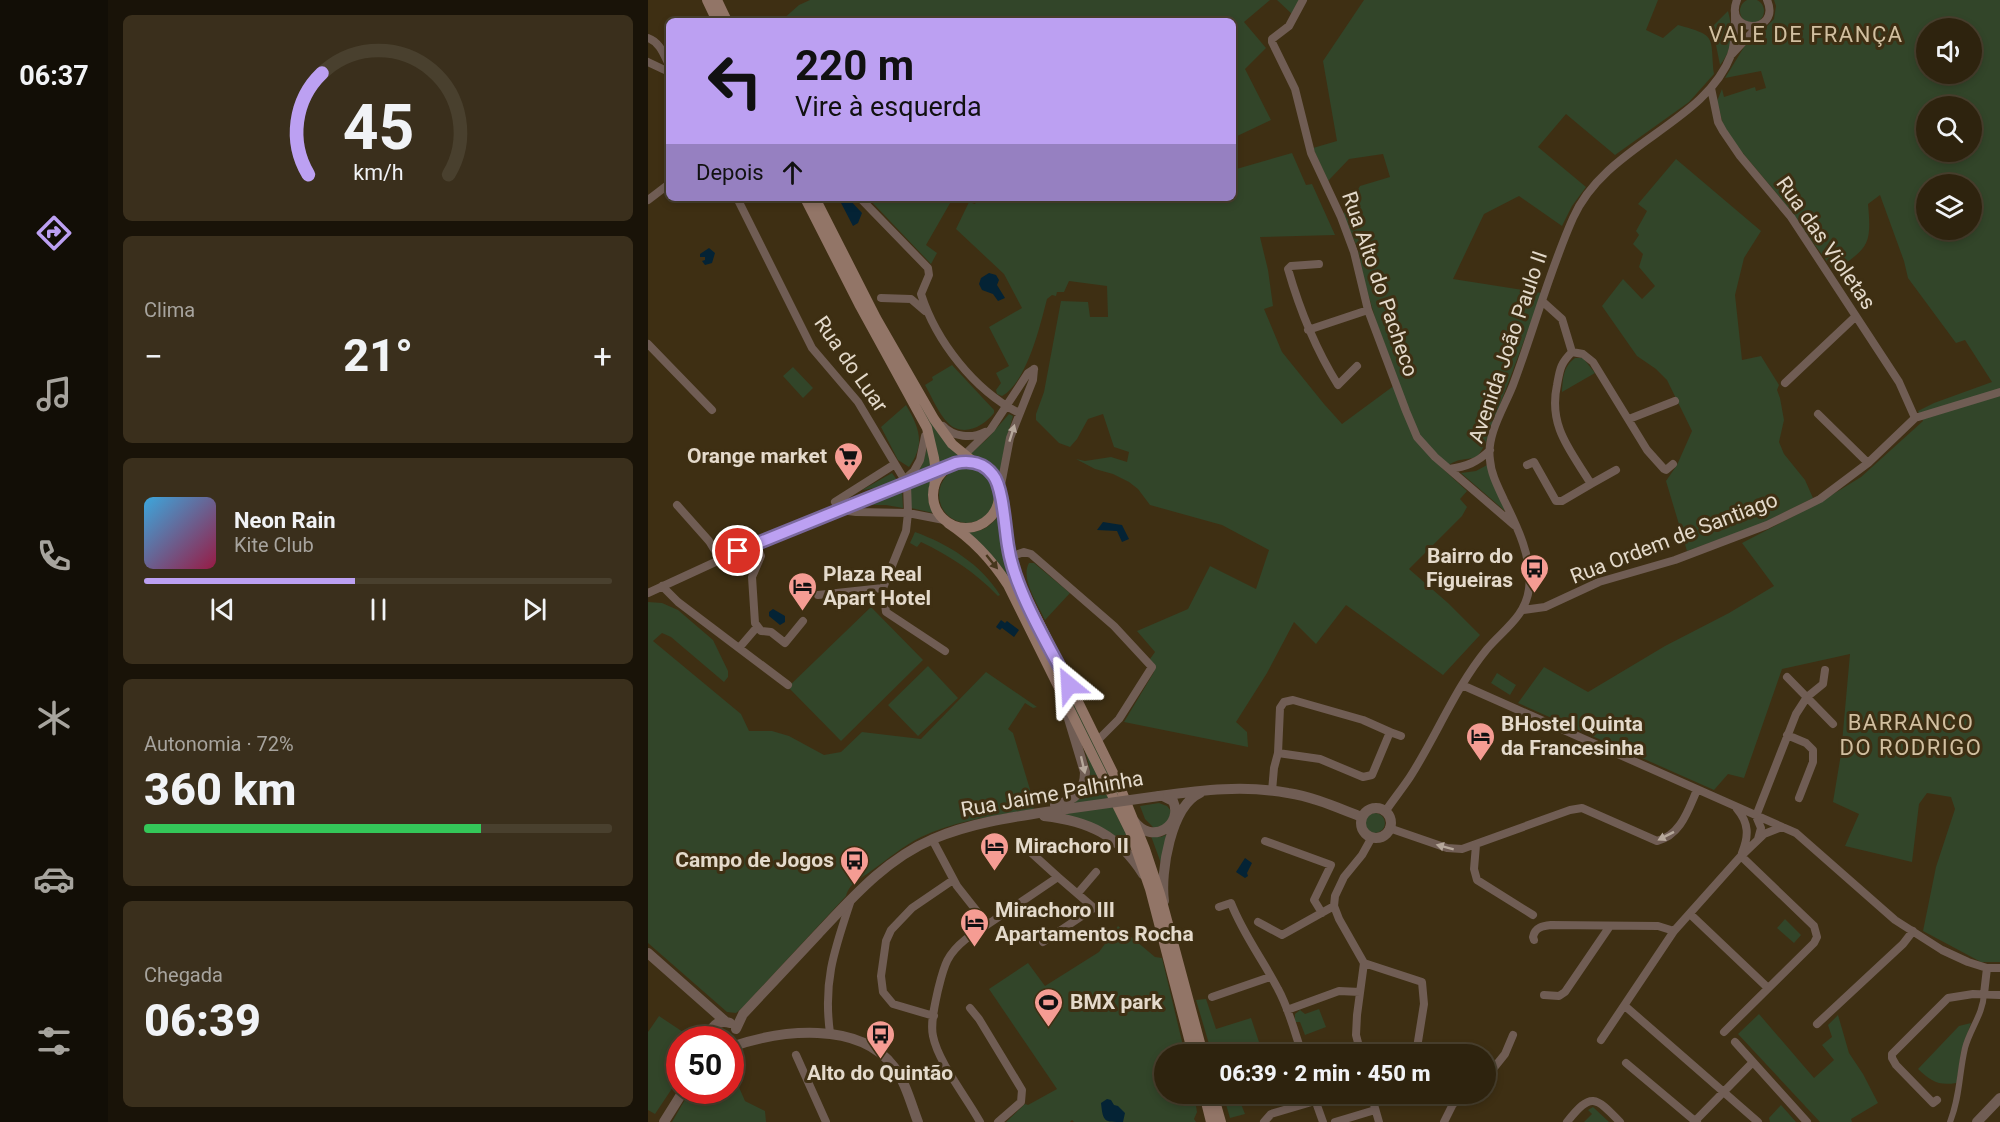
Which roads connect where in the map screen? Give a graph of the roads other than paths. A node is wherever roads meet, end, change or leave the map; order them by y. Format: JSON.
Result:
{"nodes":[{"id":1,"x":707,"y":0,"type":"edge"},
{"id":2,"x":717,"y":0,"type":"edge"},
{"id":3,"x":1303,"y":0,"type":"edge"},
{"id":4,"x":1767,"y":0,"type":"edge"},
{"id":5,"x":1736,"y":1,"type":"edge"},
{"id":6,"x":1735,"y":13,"type":"junction"},
{"id":7,"x":716,"y":18,"type":"edge"},
{"id":8,"x":726,"y":18,"type":"edge"},
{"id":9,"x":1758,"y":26,"type":"junction"},
{"id":10,"x":648,"y":38,"type":"edge"},
{"id":11,"x":1731,"y":56,"type":"junction"},
{"id":12,"x":666,"y":59,"type":"edge"},
{"id":13,"x":648,"y":62,"type":"edge"},
{"id":14,"x":666,"y":71,"type":"edge"},
{"id":15,"x":1711,"y":88,"type":"junction"},
{"id":16,"x":666,"y":186,"type":"edge"},
{"id":17,"x":648,"y":200,"type":"edge"},
{"id":18,"x":738,"y":201,"type":"edge"},
{"id":19,"x":807,"y":201,"type":"edge"},
{"id":20,"x":817,"y":201,"type":"edge"},
{"id":21,"x":863,"y":201,"type":"edge"},
{"id":22,"x":1319,"y":264,"type":"dead end"},
{"id":23,"x":921,"y":294,"type":"junction"},
{"id":24,"x":881,"y":298,"type":"dead end"},
{"id":25,"x":911,"y":299,"type":"junction"},
{"id":26,"x":1542,"y":301,"type":"junction"},
{"id":27,"x":1368,"y":310,"type":"junction"},
{"id":28,"x":927,"y":312,"type":"junction"},
{"id":29,"x":1855,"y":317,"type":"junction"},
{"id":30,"x":1308,"y":330,"type":"junction"},
{"id":31,"x":648,"y":344,"type":"edge"},
{"id":32,"x":1572,"y":352,"type":"junction"},
{"id":33,"x":1357,"y":366,"type":"dead end"},
{"id":34,"x":1785,"y":383,"type":"dead end"},
{"id":35,"x":2000,"y":392,"type":"edge"},
{"id":36,"x":1675,"y":401,"type":"dead end"},
{"id":37,"x":1006,"y":407,"type":"junction"},
{"id":38,"x":712,"y":410,"type":"dead end"},
{"id":39,"x":1019,"y":413,"type":"junction"},
{"id":40,"x":1818,"y":414,"type":"dead end"},
{"id":41,"x":926,"y":415,"type":"junction"},
{"id":42,"x":1915,"y":418,"type":"junction"},
{"id":43,"x":1629,"y":419,"type":"junction"},
{"id":44,"x":991,"y":429,"type":"junction"},
{"id":45,"x":1490,"y":450,"type":"junction"},
{"id":46,"x":960,"y":459,"type":"junction"},
{"id":47,"x":1868,"y":462,"type":"junction"},
{"id":48,"x":895,"y":464,"type":"junction"},
{"id":49,"x":1673,"y":464,"type":"dead end"},
{"id":50,"x":1527,"y":465,"type":"dead end"},
{"id":51,"x":1449,"y":469,"type":"junction"},
{"id":52,"x":941,"y":470,"type":"junction"},
{"id":53,"x":1616,"y":470,"type":"dead end"},
{"id":54,"x":906,"y":482,"type":"junction"},
{"id":55,"x":1591,"y":484,"type":"junction"},
{"id":56,"x":1000,"y":493,"type":"junction"},
{"id":57,"x":677,"y":505,"type":"dead end"},
{"id":58,"x":841,"y":510,"type":"junction"},
{"id":59,"x":908,"y":513,"type":"junction"},
{"id":60,"x":946,"y":522,"type":"junction"},
{"id":61,"x":1515,"y":526,"type":"junction"},
{"id":62,"x":756,"y":543,"type":"junction"},
{"id":63,"x":1010,"y":557,"type":"junction"},
{"id":64,"x":720,"y":559,"type":"junction"},
{"id":65,"x":662,"y":586,"type":"junction"},
{"id":66,"x":883,"y":588,"type":"junction"},
{"id":67,"x":648,"y":593,"type":"edge"},
{"id":68,"x":818,"y":596,"type":"dead end"},
{"id":69,"x":1523,"y":610,"type":"junction"},
{"id":70,"x":803,"y":621,"type":"dead end"},
{"id":71,"x":757,"y":627,"type":"junction"},
{"id":72,"x":739,"y":648,"type":"junction"},
{"id":73,"x":945,"y":651,"type":"dead end"},
{"id":74,"x":1825,"y":670,"type":"dead end"},
{"id":75,"x":1787,"y":677,"type":"dead end"},
{"id":76,"x":1462,"y":685,"type":"junction"},
{"id":77,"x":788,"y":686,"type":"dead end"},
{"id":78,"x":1060,"y":688,"type":"junction"},
{"id":79,"x":1807,"y":698,"type":"junction"},
{"id":80,"x":1833,"y":724,"type":"dead end"},
{"id":81,"x":1390,"y":732,"type":"junction"},
{"id":82,"x":1787,"y":735,"type":"junction"},
{"id":83,"x":1401,"y":736,"type":"dead end"},
{"id":84,"x":1097,"y":741,"type":"junction"},
{"id":85,"x":1278,"y":753,"type":"junction"},
{"id":86,"x":1212,"y":790,"type":"junction"},
{"id":87,"x":1697,"y":790,"type":"junction"},
{"id":88,"x":1272,"y":791,"type":"junction"},
{"id":89,"x":1159,"y":795,"type":"junction"},
{"id":90,"x":1799,"y":798,"type":"dead end"},
{"id":91,"x":1734,"y":806,"type":"junction"},
{"id":92,"x":1385,"y":812,"type":"junction"},
{"id":93,"x":1029,"y":815,"type":"junction"},
{"id":94,"x":1362,"y":817,"type":"junction"},
{"id":95,"x":1133,"y":819,"type":"junction"},
{"id":96,"x":1760,"y":819,"type":"junction"},
{"id":97,"x":1783,"y":827,"type":"junction"},
{"id":98,"x":1389,"y":828,"type":"junction"},
{"id":99,"x":1748,"y":832,"type":"junction"},
{"id":100,"x":1372,"y":837,"type":"junction"},
{"id":101,"x":933,"y":839,"type":"junction"},
{"id":102,"x":1265,"y":841,"type":"dead end"},
{"id":103,"x":1757,"y":841,"type":"junction"},
{"id":104,"x":1476,"y":845,"type":"junction"},
{"id":105,"x":1026,"y":848,"type":"dead end"},
{"id":106,"x":1741,"y":856,"type":"junction"},
{"id":107,"x":1096,"y":872,"type":"dead end"},
{"id":108,"x":1058,"y":877,"type":"junction"},
{"id":109,"x":953,"y":880,"type":"junction"},
{"id":110,"x":1148,"y":882,"type":"junction"},
{"id":111,"x":1078,"y":893,"type":"junction"},
{"id":112,"x":851,"y":898,"type":"junction"},
{"id":113,"x":1334,"y":906,"type":"junction"},
{"id":114,"x":1219,"y":907,"type":"dead end"},
{"id":115,"x":1322,"y":913,"type":"junction"},
{"id":116,"x":1690,"y":914,"type":"junction"},
{"id":117,"x":1533,"y":915,"type":"dead end"},
{"id":118,"x":1166,"y":916,"type":"junction"},
{"id":119,"x":1257,"y":922,"type":"dead end"},
{"id":120,"x":987,"y":924,"type":"junction"},
{"id":121,"x":1610,"y":926,"type":"junction"},
{"id":122,"x":1674,"y":931,"type":"junction"},
{"id":123,"x":1913,"y":931,"type":"junction"},
{"id":124,"x":1534,"y":940,"type":"dead end"},
{"id":125,"x":1043,"y":942,"type":"dead end"},
{"id":126,"x":648,"y":953,"type":"edge"},
{"id":127,"x":1364,"y":963,"type":"junction"},
{"id":128,"x":1988,"y":968,"type":"junction"},
{"id":129,"x":2000,"y":968,"type":"edge"},
{"id":130,"x":1270,"y":977,"type":"junction"},
{"id":131,"x":1768,"y":988,"type":"junction"},
{"id":132,"x":1360,"y":992,"type":"junction"},
{"id":133,"x":1984,"y":994,"type":"junction"},
{"id":134,"x":2000,"y":995,"type":"edge"},
{"id":135,"x":1544,"y":996,"type":"dead end"},
{"id":136,"x":1212,"y":998,"type":"dead end"},
{"id":137,"x":708,"y":1005,"type":"junction"},
{"id":138,"x":1625,"y":1006,"type":"junction"},
{"id":139,"x":970,"y":1008,"type":"dead end"},
{"id":140,"x":1287,"y":1010,"type":"junction"},
{"id":141,"x":934,"y":1016,"type":"junction"},
{"id":142,"x":1817,"y":1024,"type":"dead end"},
{"id":143,"x":709,"y":1026,"type":"edge"},
{"id":144,"x":716,"y":1026,"type":"edge"},
{"id":145,"x":732,"y":1026,"type":"junction"},
{"id":146,"x":744,"y":1032,"type":"edge"},
{"id":147,"x":1724,"y":1032,"type":"dead end"},
{"id":148,"x":830,"y":1034,"type":"junction"},
{"id":149,"x":1513,"y":1035,"type":"dead end"},
{"id":150,"x":757,"y":1038,"type":"junction"},
{"id":151,"x":1601,"y":1041,"type":"dead end"},
{"id":152,"x":1735,"y":1042,"type":"dead end"},
{"id":153,"x":744,"y":1043,"type":"edge"},
{"id":154,"x":1190,"y":1044,"type":"edge"},
{"id":155,"x":1200,"y":1044,"type":"edge"},
{"id":156,"x":1299,"y":1044,"type":"edge"},
{"id":157,"x":1358,"y":1044,"type":"edge"},
{"id":158,"x":1418,"y":1044,"type":"edge"},
{"id":159,"x":796,"y":1055,"type":"dead end"},
{"id":160,"x":1753,"y":1062,"type":"junction"},
{"id":161,"x":1626,"y":1063,"type":"dead end"},
{"id":162,"x":1496,"y":1065,"type":"edge"},
{"id":163,"x":1724,"y":1091,"type":"junction"},
{"id":164,"x":2000,"y":1098,"type":"edge"},
{"id":165,"x":1937,"y":1100,"type":"dead end"},
{"id":166,"x":675,"y":1104,"type":"edge"},
{"id":167,"x":1206,"y":1104,"type":"edge"},
{"id":168,"x":1216,"y":1104,"type":"edge"},
{"id":169,"x":1296,"y":1104,"type":"edge"},
{"id":170,"x":1317,"y":1104,"type":"edge"},
{"id":171,"x":1374,"y":1104,"type":"edge"},
{"id":172,"x":1453,"y":1104,"type":"edge"},
{"id":173,"x":1375,"y":1110,"type":"junction"},
{"id":174,"x":1696,"y":1121,"type":"edge"},
{"id":175,"x":664,"y":1122,"type":"edge"},
{"id":176,"x":826,"y":1122,"type":"edge"},
{"id":177,"x":918,"y":1122,"type":"edge"},
{"id":178,"x":980,"y":1122,"type":"edge"},
{"id":179,"x":998,"y":1122,"type":"edge"},
{"id":180,"x":1211,"y":1122,"type":"edge"},
{"id":181,"x":1221,"y":1122,"type":"edge"},
{"id":182,"x":1264,"y":1122,"type":"edge"},
{"id":183,"x":1323,"y":1122,"type":"edge"},
{"id":184,"x":1335,"y":1122,"type":"edge"},
{"id":185,"x":1379,"y":1122,"type":"edge"},
{"id":186,"x":1443,"y":1122,"type":"edge"},
{"id":187,"x":1567,"y":1122,"type":"edge"},
{"id":188,"x":1620,"y":1122,"type":"edge"},
{"id":189,"x":1758,"y":1122,"type":"edge"},
{"id":190,"x":1808,"y":1122,"type":"edge"},
{"id":191,"x":1950,"y":1122,"type":"edge"},
{"id":192,"x":1977,"y":1122,"type":"edge"}],
"edges":[{"from":1,"to":7,"type":"main road"},
{"from":2,"to":8,"type":"main road"},
{"from":3,"to":27,"type":"street","name":"Rua Alto do Pacheco"},
{"from":4,"to":9,"type":"street"},
{"from":5,"to":6,"type":"street"},
{"from":6,"to":9,"type":"street"},
{"from":6,"to":11,"type":"street"},
{"from":9,"to":11,"type":"street"},
{"from":10,"to":12,"type":"street"},
{"from":11,"to":15,"type":"street","name":"Avenida João Paulo II"},
{"from":13,"to":14,"type":"street"},
{"from":15,"to":26,"type":"street","name":"Avenida João Paulo II"},
{"from":15,"to":29,"type":"street","name":"Rua das Violetas"},
{"from":16,"to":17,"type":"street"},
{"from":18,"to":48,"type":"street","name":"Rua do Luar"},
{"from":19,"to":41,"type":"main road"},
{"from":20,"to":41,"type":"main road"},
{"from":21,"to":23,"type":"street"},
{"from":22,"to":30,"type":"street"},
{"from":23,"to":25,"type":"street"},
{"from":23,"to":28,"type":"street"},
{"from":24,"to":25,"type":"street"},
{"from":25,"to":28,"type":"street"},
{"from":26,"to":32,"type":"street"},
{"from":26,"to":45,"type":"street","name":"Avenida João Paulo II"},
{"from":27,"to":30,"type":"street"},
{"from":27,"to":51,"type":"street","name":"Rua Alto do Pacheco"},
{"from":28,"to":37,"type":"street"},
{"from":29,"to":34,"type":"street"},
{"from":29,"to":42,"type":"street","name":"Rua das Violetas"},
{"from":30,"to":33,"type":"street"},
{"from":31,"to":38,"type":"street"},
{"from":32,"to":43,"type":"street"},
{"from":32,"to":55,"type":"street"},
{"from":35,"to":42,"type":"street"},
{"from":36,"to":43,"type":"street"},
{"from":37,"to":39,"type":"street"},
{"from":37,"to":39,"type":"street"},
{"from":37,"to":44,"type":"street"},
{"from":56,"to":39,"type":"street","one_way":true},
{"from":40,"to":47,"type":"street"},
{"from":41,"to":44,"type":"street"},
{"from":41,"to":46,"type":"main road"},
{"from":41,"to":52,"type":"main road"},
{"from":41,"to":54,"type":"street"},
{"from":42,"to":47,"type":"street","name":"Rua Ordem de Santiago"},
{"from":43,"to":49,"type":"street"},
{"from":44,"to":46,"type":"street"},
{"from":45,"to":51,"type":"street"},
{"from":45,"to":61,"type":"street","name":"Avenida João Paulo II"},
{"from":46,"to":52,"type":"main road"},
{"from":46,"to":56,"type":"main road"},
{"from":47,"to":69,"type":"street","name":"Rua Ordem de Santiago"},
{"from":48,"to":54,"type":"street","name":"Rua do Luar"},
{"from":48,"to":58,"type":"street"},
{"from":50,"to":55,"type":"street"},
{"from":51,"to":61,"type":"street","name":"Rua Alto do Pacheco"},
{"from":52,"to":54,"type":"street"},
{"from":52,"to":60,"type":"main road"},
{"from":53,"to":55,"type":"street"},
{"from":54,"to":58,"type":"street"},
{"from":54,"to":59,"type":"street"},
{"from":56,"to":60,"type":"main road"},
{"from":56,"to":63,"type":"main road"},
{"from":57,"to":64,"type":"street"},
{"from":58,"to":59,"type":"street"},
{"from":58,"to":62,"type":"street"},
{"from":59,"to":60,"type":"street"},
{"from":59,"to":66,"type":"street"},
{"from":60,"to":78,"type":"main road","one_way":true},
{"from":61,"to":69,"type":"street","name":"Avenida João Paulo II"},
{"from":62,"to":64,"type":"street"},
{"from":62,"to":71,"type":"street"},
{"from":63,"to":84,"type":"main road"},
{"from":63,"to":84,"type":"street"},
{"from":64,"to":65,"type":"street"},
{"from":65,"to":67,"type":"street"},
{"from":65,"to":72,"type":"street"},
{"from":66,"to":68,"type":"street"},
{"from":66,"to":73,"type":"street"},
{"from":69,"to":76,"type":"street","name":"Avenida João Paulo II"},
{"from":70,"to":71,"type":"street"},
{"from":71,"to":72,"type":"street"},
{"from":72,"to":77,"type":"street"},
{"from":74,"to":79,"type":"street"},
{"from":75,"to":79,"type":"street"},
{"from":76,"to":87,"type":"street"},
{"from":76,"to":92,"type":"street","name":"Avenida João Paulo II"},
{"from":78,"to":93,"type":"street","one_way":true},
{"from":78,"to":110,"type":"main road"},
{"from":79,"to":80,"type":"street"},
{"from":79,"to":82,"type":"street"},
{"from":81,"to":83,"type":"street"},
{"from":81,"to":85,"type":"street"},
{"from":81,"to":85,"type":"street"},
{"from":82,"to":90,"type":"street"},
{"from":82,"to":96,"type":"street"},
{"from":84,"to":95,"type":"main road"},
{"from":85,"to":88,"type":"street"},
{"from":86,"to":88,"type":"street","name":"Rua Jaime Palhinha"},
{"from":86,"to":89,"type":"street","name":"Rua Jaime Palhinha"},
{"from":86,"to":118,"type":"street"},
{"from":87,"to":91,"type":"street"},
{"from":87,"to":104,"type":"street","one_way":true},
{"from":88,"to":94,"type":"street","name":"Rua Jaime Palhinha"},
{"from":89,"to":93,"type":"street","name":"Rua Jaime Palhinha","bridge":true},
{"from":89,"to":95,"type":"street"},
{"from":91,"to":96,"type":"street"},
{"from":91,"to":99,"type":"street"},
{"from":92,"to":94,"type":"street"},
{"from":92,"to":98,"type":"street"},
{"from":93,"to":101,"type":"street","name":"Rua Jaime Palhinha"},
{"from":93,"to":110,"type":"street"},
{"from":94,"to":100,"type":"street"},
{"from":95,"to":118,"type":"main road"},
{"from":96,"to":97,"type":"street"},
{"from":96,"to":99,"type":"street"},
{"from":96,"to":103,"type":"street"},
{"from":97,"to":103,"type":"street"},
{"from":97,"to":123,"type":"street"},
{"from":98,"to":100,"type":"street"},
{"from":104,"to":98,"type":"street","one_way":true},
{"from":99,"to":106,"type":"street"},
{"from":100,"to":113,"type":"street"},
{"from":101,"to":109,"type":"street"},
{"from":101,"to":112,"type":"street","name":"Rua Jaime Palhinha"},
{"from":102,"to":115,"type":"street"},
{"from":103,"to":106,"type":"street"},
{"from":104,"to":117,"type":"street"},
{"from":105,"to":108,"type":"street"},
{"from":106,"to":116,"type":"street"},
{"from":106,"to":131,"type":"street"},
{"from":107,"to":111,"type":"street"},
{"from":108,"to":111,"type":"street"},
{"from":108,"to":120,"type":"street"},
{"from":109,"to":120,"type":"street"},
{"from":109,"to":141,"type":"street"},
{"from":110,"to":154,"type":"main road"},
{"from":111,"to":125,"type":"street"},
{"from":112,"to":145,"type":"street","name":"Rua Jaime Palhinha"},
{"from":112,"to":148,"type":"street"},
{"from":113,"to":115,"type":"street"},
{"from":113,"to":127,"type":"street"},
{"from":114,"to":130,"type":"street"},
{"from":115,"to":119,"type":"street"},
{"from":116,"to":122,"type":"street"},
{"from":116,"to":131,"type":"street"},
{"from":118,"to":155,"type":"main road"},
{"from":120,"to":141,"type":"street"},
{"from":121,"to":122,"type":"street"},
{"from":121,"to":124,"type":"street"},
{"from":121,"to":135,"type":"street"},
{"from":122,"to":138,"type":"street"},
{"from":123,"to":128,"type":"street"},
{"from":123,"to":142,"type":"street"},
{"from":126,"to":137,"type":"street"},
{"from":127,"to":132,"type":"street"},
{"from":127,"to":158,"type":"street"},
{"from":128,"to":129,"type":"street"},
{"from":128,"to":133,"type":"street"},
{"from":130,"to":136,"type":"street"},
{"from":130,"to":140,"type":"street"},
{"from":131,"to":147,"type":"street"},
{"from":132,"to":140,"type":"street"},
{"from":132,"to":157,"type":"street"},
{"from":133,"to":134,"type":"street"},
{"from":133,"to":165,"type":"street"},
{"from":133,"to":191,"type":"street"},
{"from":137,"to":143,"type":"street"},
{"from":137,"to":145,"type":"street"},
{"from":138,"to":151,"type":"street"},
{"from":138,"to":163,"type":"street"},
{"from":139,"to":179,"type":"street"},
{"from":140,"to":156,"type":"street"},
{"from":141,"to":178,"type":"street"},
{"from":144,"to":145,"type":"street","name":"Rua Jaime Palhinha"},
{"from":146,"to":150,"type":"street"},
{"from":148,"to":150,"type":"street"},
{"from":148,"to":177,"type":"street"},
{"from":149,"to":162,"type":"street"},
{"from":150,"to":153,"type":"street"},
{"from":152,"to":160,"type":"street"},
{"from":159,"to":176,"type":"street"},
{"from":160,"to":163,"type":"street"},
{"from":160,"to":190,"type":"street"},
{"from":161,"to":174,"type":"street"},
{"from":163,"to":174,"type":"street"},
{"from":163,"to":189,"type":"street"},
{"from":164,"to":192,"type":"street"},
{"from":166,"to":175,"type":"street"},
{"from":167,"to":180,"type":"main road"},
{"from":168,"to":181,"type":"main road"},
{"from":169,"to":182,"type":"street"},
{"from":170,"to":183,"type":"street"},
{"from":171,"to":173,"type":"street"},
{"from":172,"to":186,"type":"street"},
{"from":173,"to":184,"type":"street"},
{"from":173,"to":185,"type":"street"},
{"from":187,"to":188,"type":"street"}]}
